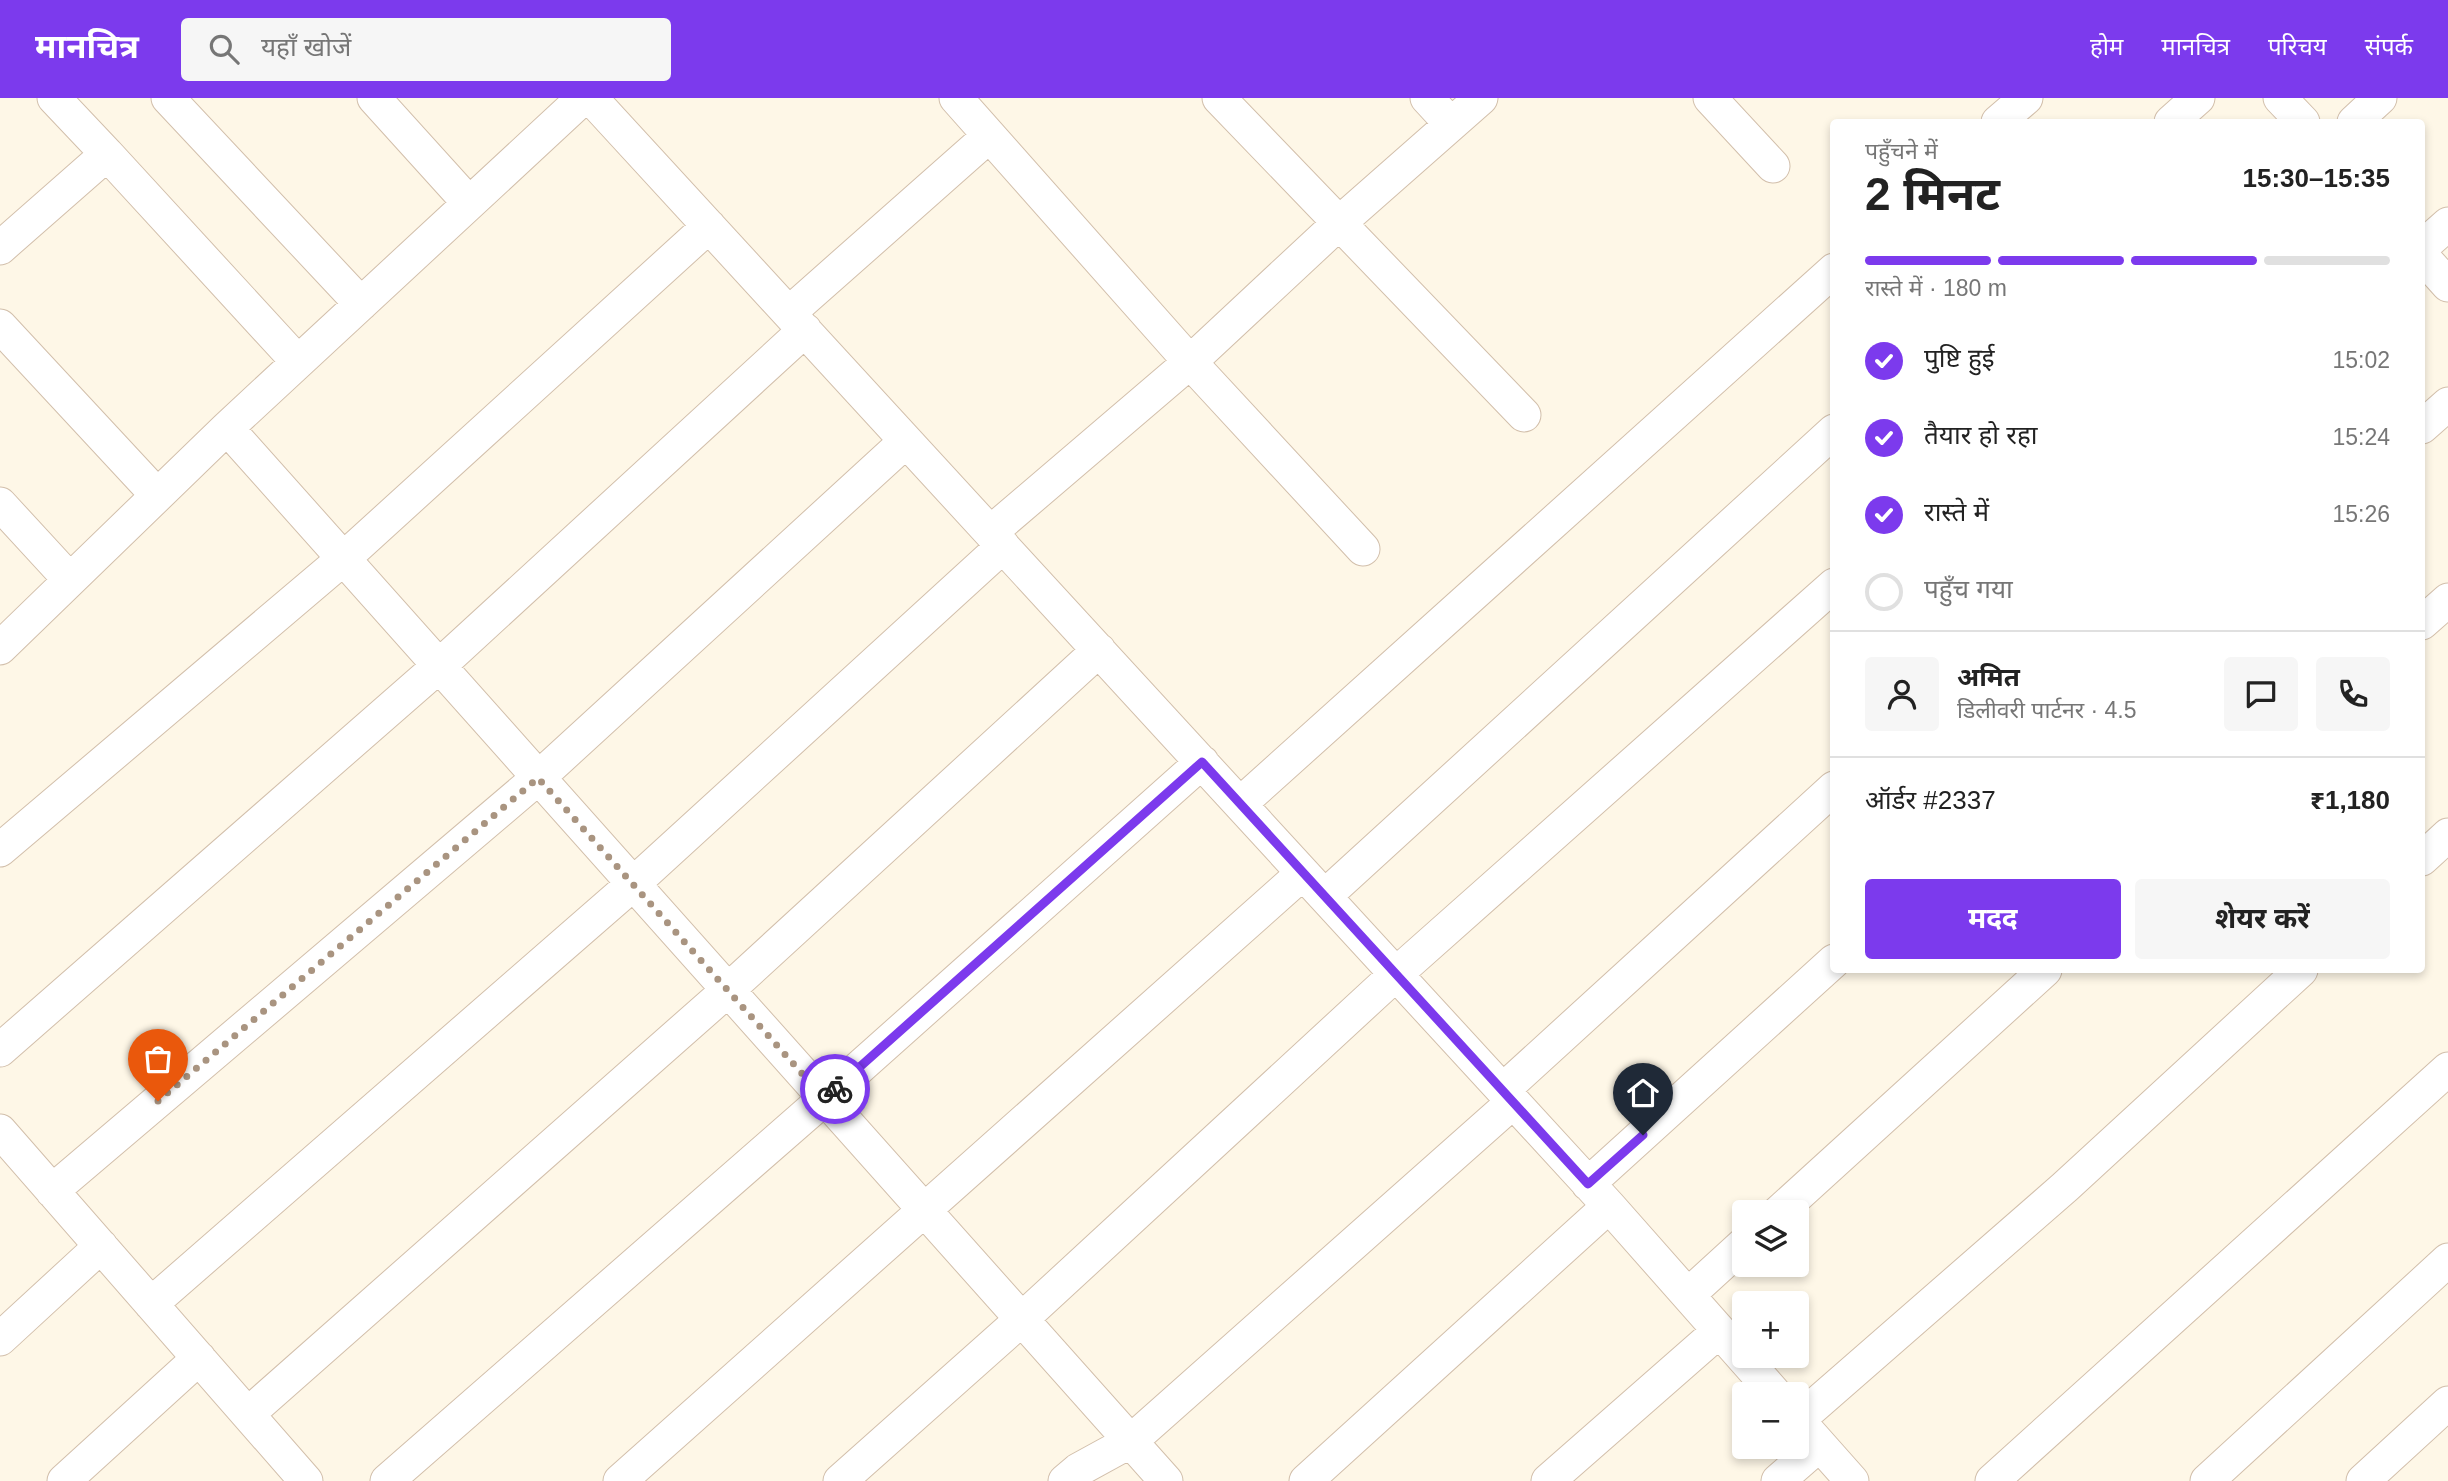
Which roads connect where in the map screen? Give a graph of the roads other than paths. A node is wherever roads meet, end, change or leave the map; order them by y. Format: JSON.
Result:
{"nodes":[{"id":1,"x":54,"y":98,"type":"edge"},
{"id":2,"x":168,"y":98,"type":"edge"},
{"id":3,"x":374,"y":98,"type":"edge"},
{"id":4,"x":583,"y":98,"type":"edge"},
{"id":5,"x":592,"y":98,"type":"edge"},
{"id":6,"x":956,"y":98,"type":"edge"},
{"id":7,"x":1219,"y":98,"type":"edge"},
{"id":8,"x":1427,"y":98,"type":"edge"},
{"id":9,"x":1481,"y":98,"type":"edge"},
{"id":10,"x":1710,"y":98,"type":"edge"},
{"id":11,"x":2026,"y":98,"type":"edge"},
{"id":12,"x":2198,"y":98,"type":"edge"},
{"id":13,"x":2280,"y":98,"type":"edge"},
{"id":14,"x":2381,"y":98,"type":"edge"},
{"id":15,"x":2002,"y":119,"type":"edge"},
{"id":16,"x":2174,"y":119,"type":"edge"},
{"id":17,"x":2299,"y":119,"type":"edge"},
{"id":18,"x":2357,"y":119,"type":"edge"},
{"id":19,"x":1451,"y":124,"type":"junction"},
{"id":20,"x":989,"y":136,"type":"junction"},
{"id":21,"x":107,"y":154,"type":"junction"},
{"id":22,"x":1773,"y":166,"type":"dead end"},
{"id":23,"x":470,"y":203,"type":"junction"},
{"id":24,"x":1338,"y":224,"type":"junction"},
{"id":25,"x":2448,"y":224,"type":"edge"},
{"id":26,"x":709,"y":226,"type":"junction"},
{"id":27,"x":2425,"y":244,"type":"edge"},
{"id":28,"x":0,"y":248,"type":"edge"},
{"id":29,"x":2425,"y":259,"type":"edge"},
{"id":30,"x":1830,"y":274,"type":"edge"},
{"id":31,"x":2448,"y":285,"type":"edge"},
{"id":32,"x":361,"y":304,"type":"junction"},
{"id":33,"x":797,"y":321,"type":"junction"},
{"id":34,"x":0,"y":326,"type":"edge"},
{"id":35,"x":299,"y":362,"type":"junction"},
{"id":36,"x":1190,"y":362,"type":"junction"},
{"id":37,"x":2448,"y":404,"type":"edge"},
{"id":38,"x":1524,"y":415,"type":"dead end"},
{"id":39,"x":2425,"y":424,"type":"edge"},
{"id":40,"x":227,"y":428,"type":"junction"},
{"id":41,"x":1830,"y":434,"type":"edge"},
{"id":42,"x":906,"y":441,"type":"junction"},
{"id":43,"x":157,"y":495,"type":"junction"},
{"id":44,"x":0,"y":504,"type":"edge"},
{"id":45,"x":997,"y":539,"type":"junction"},
{"id":46,"x":1363,"y":549,"type":"dead end"},
{"id":47,"x":343,"y":559,"type":"junction"},
{"id":48,"x":70,"y":580,"type":"junction"},
{"id":49,"x":1830,"y":589,"type":"edge"},
{"id":50,"x":2448,"y":600,"type":"edge"},
{"id":51,"x":2425,"y":620,"type":"edge"},
{"id":52,"x":0,"y":648,"type":"edge"},
{"id":53,"x":1099,"y":650,"type":"junction"},
{"id":54,"x":439,"y":666,"type":"junction"},
{"id":55,"x":1202,"y":762,"type":"junction"},
{"id":56,"x":538,"y":778,"type":"junction"},
{"id":57,"x":1830,"y":792,"type":"edge"},
{"id":58,"x":1240,"y":804,"type":"junction"},
{"id":59,"x":2448,"y":835,"type":"edge"},
{"id":60,"x":0,"y":850,"type":"edge"},
{"id":61,"x":2425,"y":856,"type":"edge"},
{"id":62,"x":633,"y":884,"type":"junction"},
{"id":63,"x":1314,"y":885,"type":"junction"},
{"id":64,"x":1830,"y":965,"type":"edge"},
{"id":65,"x":2042,"y":973,"type":"edge"},
{"id":66,"x":2298,"y":973,"type":"edge"},
{"id":67,"x":1396,"y":974,"type":"junction"},
{"id":68,"x":728,"y":990,"type":"junction"},
{"id":69,"x":0,"y":1050,"type":"edge"},
{"id":70,"x":2448,"y":1069,"type":"edge"},
{"id":71,"x":1508,"y":1096,"type":"junction"},
{"id":72,"x":824,"y":1098,"type":"junction"},
{"id":73,"x":0,"y":1131,"type":"edge"},
{"id":74,"x":52,"y":1191,"type":"junction"},
{"id":75,"x":1599,"y":1195,"type":"junction"},
{"id":76,"x":1792,"y":1200,"type":"edge"},
{"id":77,"x":924,"y":1209,"type":"junction"},
{"id":78,"x":101,"y":1246,"type":"junction"},
{"id":79,"x":1732,"y":1255,"type":"edge"},
{"id":80,"x":2448,"y":1260,"type":"edge"},
{"id":81,"x":1688,"y":1295,"type":"junction"},
{"id":82,"x":151,"y":1304,"type":"junction"},
{"id":83,"x":1022,"y":1319,"type":"junction"},
{"id":84,"x":1719,"y":1331,"type":"junction"},
{"id":85,"x":0,"y":1339,"type":"edge"},
{"id":86,"x":199,"y":1358,"type":"junction"},
{"id":87,"x":1764,"y":1382,"type":"edge"},
{"id":88,"x":2448,"y":1403,"type":"edge"},
{"id":89,"x":248,"y":1414,"type":"junction"},
{"id":90,"x":1809,"y":1424,"type":"edge"},
{"id":91,"x":1809,"y":1433,"type":"edge"},
{"id":92,"x":1131,"y":1441,"type":"junction"},
{"id":93,"x":1789,"y":1459,"type":"edge"},
{"id":94,"x":64,"y":1481,"type":"edge"},
{"id":95,"x":306,"y":1481,"type":"edge"},
{"id":96,"x":387,"y":1481,"type":"edge"},
{"id":97,"x":620,"y":1481,"type":"edge"},
{"id":98,"x":840,"y":1481,"type":"edge"},
{"id":99,"x":1065,"y":1481,"type":"edge"},
{"id":100,"x":1166,"y":1481,"type":"edge"},
{"id":101,"x":1306,"y":1481,"type":"edge"},
{"id":102,"x":1548,"y":1481,"type":"edge"},
{"id":103,"x":1778,"y":1481,"type":"edge"},
{"id":104,"x":1852,"y":1481,"type":"edge"},
{"id":105,"x":1992,"y":1481,"type":"edge"},
{"id":106,"x":2207,"y":1481,"type":"edge"},
{"id":107,"x":2363,"y":1481,"type":"edge"}],
"edges":[{"from":1,"to":21,"type":"street"},
{"from":2,"to":32,"type":"street"},
{"from":3,"to":23,"type":"street"},
{"from":4,"to":23,"type":"street"},
{"from":5,"to":26,"type":"street"},
{"from":6,"to":20,"type":"street"},
{"from":7,"to":24,"type":"street"},
{"from":8,"to":19,"type":"street"},
{"from":9,"to":19,"type":"street"},
{"from":10,"to":22,"type":"street"},
{"from":11,"to":15,"type":"street"},
{"from":12,"to":16,"type":"street"},
{"from":13,"to":17,"type":"street"},
{"from":14,"to":18,"type":"street"},
{"from":19,"to":24,"type":"street"},
{"from":20,"to":33,"type":"street"},
{"from":20,"to":36,"type":"street"},
{"from":21,"to":28,"type":"street"},
{"from":21,"to":35,"type":"street"},
{"from":23,"to":32,"type":"street"},
{"from":24,"to":36,"type":"street"},
{"from":24,"to":38,"type":"street"},
{"from":25,"to":27,"type":"street"},
{"from":26,"to":33,"type":"street"},
{"from":26,"to":47,"type":"street"},
{"from":29,"to":31,"type":"street"},
{"from":30,"to":58,"type":"street"},
{"from":32,"to":35,"type":"street"},
{"from":33,"to":42,"type":"street"},
{"from":33,"to":54,"type":"street"},
{"from":34,"to":43,"type":"street"},
{"from":35,"to":40,"type":"street"},
{"from":36,"to":45,"type":"street"},
{"from":36,"to":46,"type":"street"},
{"from":37,"to":39,"type":"street"},
{"from":40,"to":43,"type":"street"},
{"from":40,"to":47,"type":"street"},
{"from":41,"to":63,"type":"street"},
{"from":42,"to":45,"type":"street"},
{"from":42,"to":56,"type":"street"},
{"from":43,"to":48,"type":"street"},
{"from":44,"to":48,"type":"street"},
{"from":45,"to":53,"type":"street"},
{"from":45,"to":62,"type":"street"},
{"from":47,"to":54,"type":"street"},
{"from":47,"to":60,"type":"street"},
{"from":48,"to":52,"type":"street"},
{"from":49,"to":67,"type":"street"},
{"from":50,"to":51,"type":"street"},
{"from":53,"to":55,"type":"street"},
{"from":53,"to":68,"type":"street"},
{"from":54,"to":56,"type":"street"},
{"from":54,"to":69,"type":"street"},
{"from":55,"to":58,"type":"street"},
{"from":55,"to":72,"type":"street"},
{"from":56,"to":62,"type":"street"},
{"from":56,"to":74,"type":"street"},
{"from":57,"to":71,"type":"street"},
{"from":58,"to":63,"type":"street"},
{"from":59,"to":61,"type":"street"},
{"from":62,"to":68,"type":"street"},
{"from":62,"to":82,"type":"street"},
{"from":63,"to":67,"type":"street"},
{"from":63,"to":77,"type":"street"},
{"from":64,"to":75,"type":"street"},
{"from":65,"to":76,"type":"street"},
{"from":66,"to":90,"type":"street"},
{"from":67,"to":71,"type":"street"},
{"from":67,"to":83,"type":"street"},
{"from":68,"to":72,"type":"street"},
{"from":68,"to":89,"type":"street"},
{"from":70,"to":105,"type":"street"},
{"from":71,"to":75,"type":"street"},
{"from":71,"to":92,"type":"street"},
{"from":72,"to":77,"type":"street"},
{"from":72,"to":96,"type":"street"},
{"from":73,"to":74,"type":"street"},
{"from":74,"to":78,"type":"street"},
{"from":75,"to":81,"type":"street"},
{"from":75,"to":101,"type":"street"},
{"from":77,"to":83,"type":"street"},
{"from":77,"to":97,"type":"street"},
{"from":78,"to":82,"type":"street"},
{"from":78,"to":85,"type":"street"},
{"from":79,"to":81,"type":"street"},
{"from":80,"to":106,"type":"street"},
{"from":81,"to":84,"type":"street"},
{"from":82,"to":86,"type":"street"},
{"from":83,"to":92,"type":"street"},
{"from":83,"to":98,"type":"street"},
{"from":84,"to":87,"type":"street"},
{"from":84,"to":102,"type":"street"},
{"from":86,"to":89,"type":"street"},
{"from":86,"to":94,"type":"street"},
{"from":88,"to":107,"type":"street"},
{"from":89,"to":95,"type":"street"},
{"from":91,"to":104,"type":"street"},
{"from":92,"to":99,"type":"street"},
{"from":92,"to":100,"type":"street"},
{"from":93,"to":103,"type":"street"}]}
